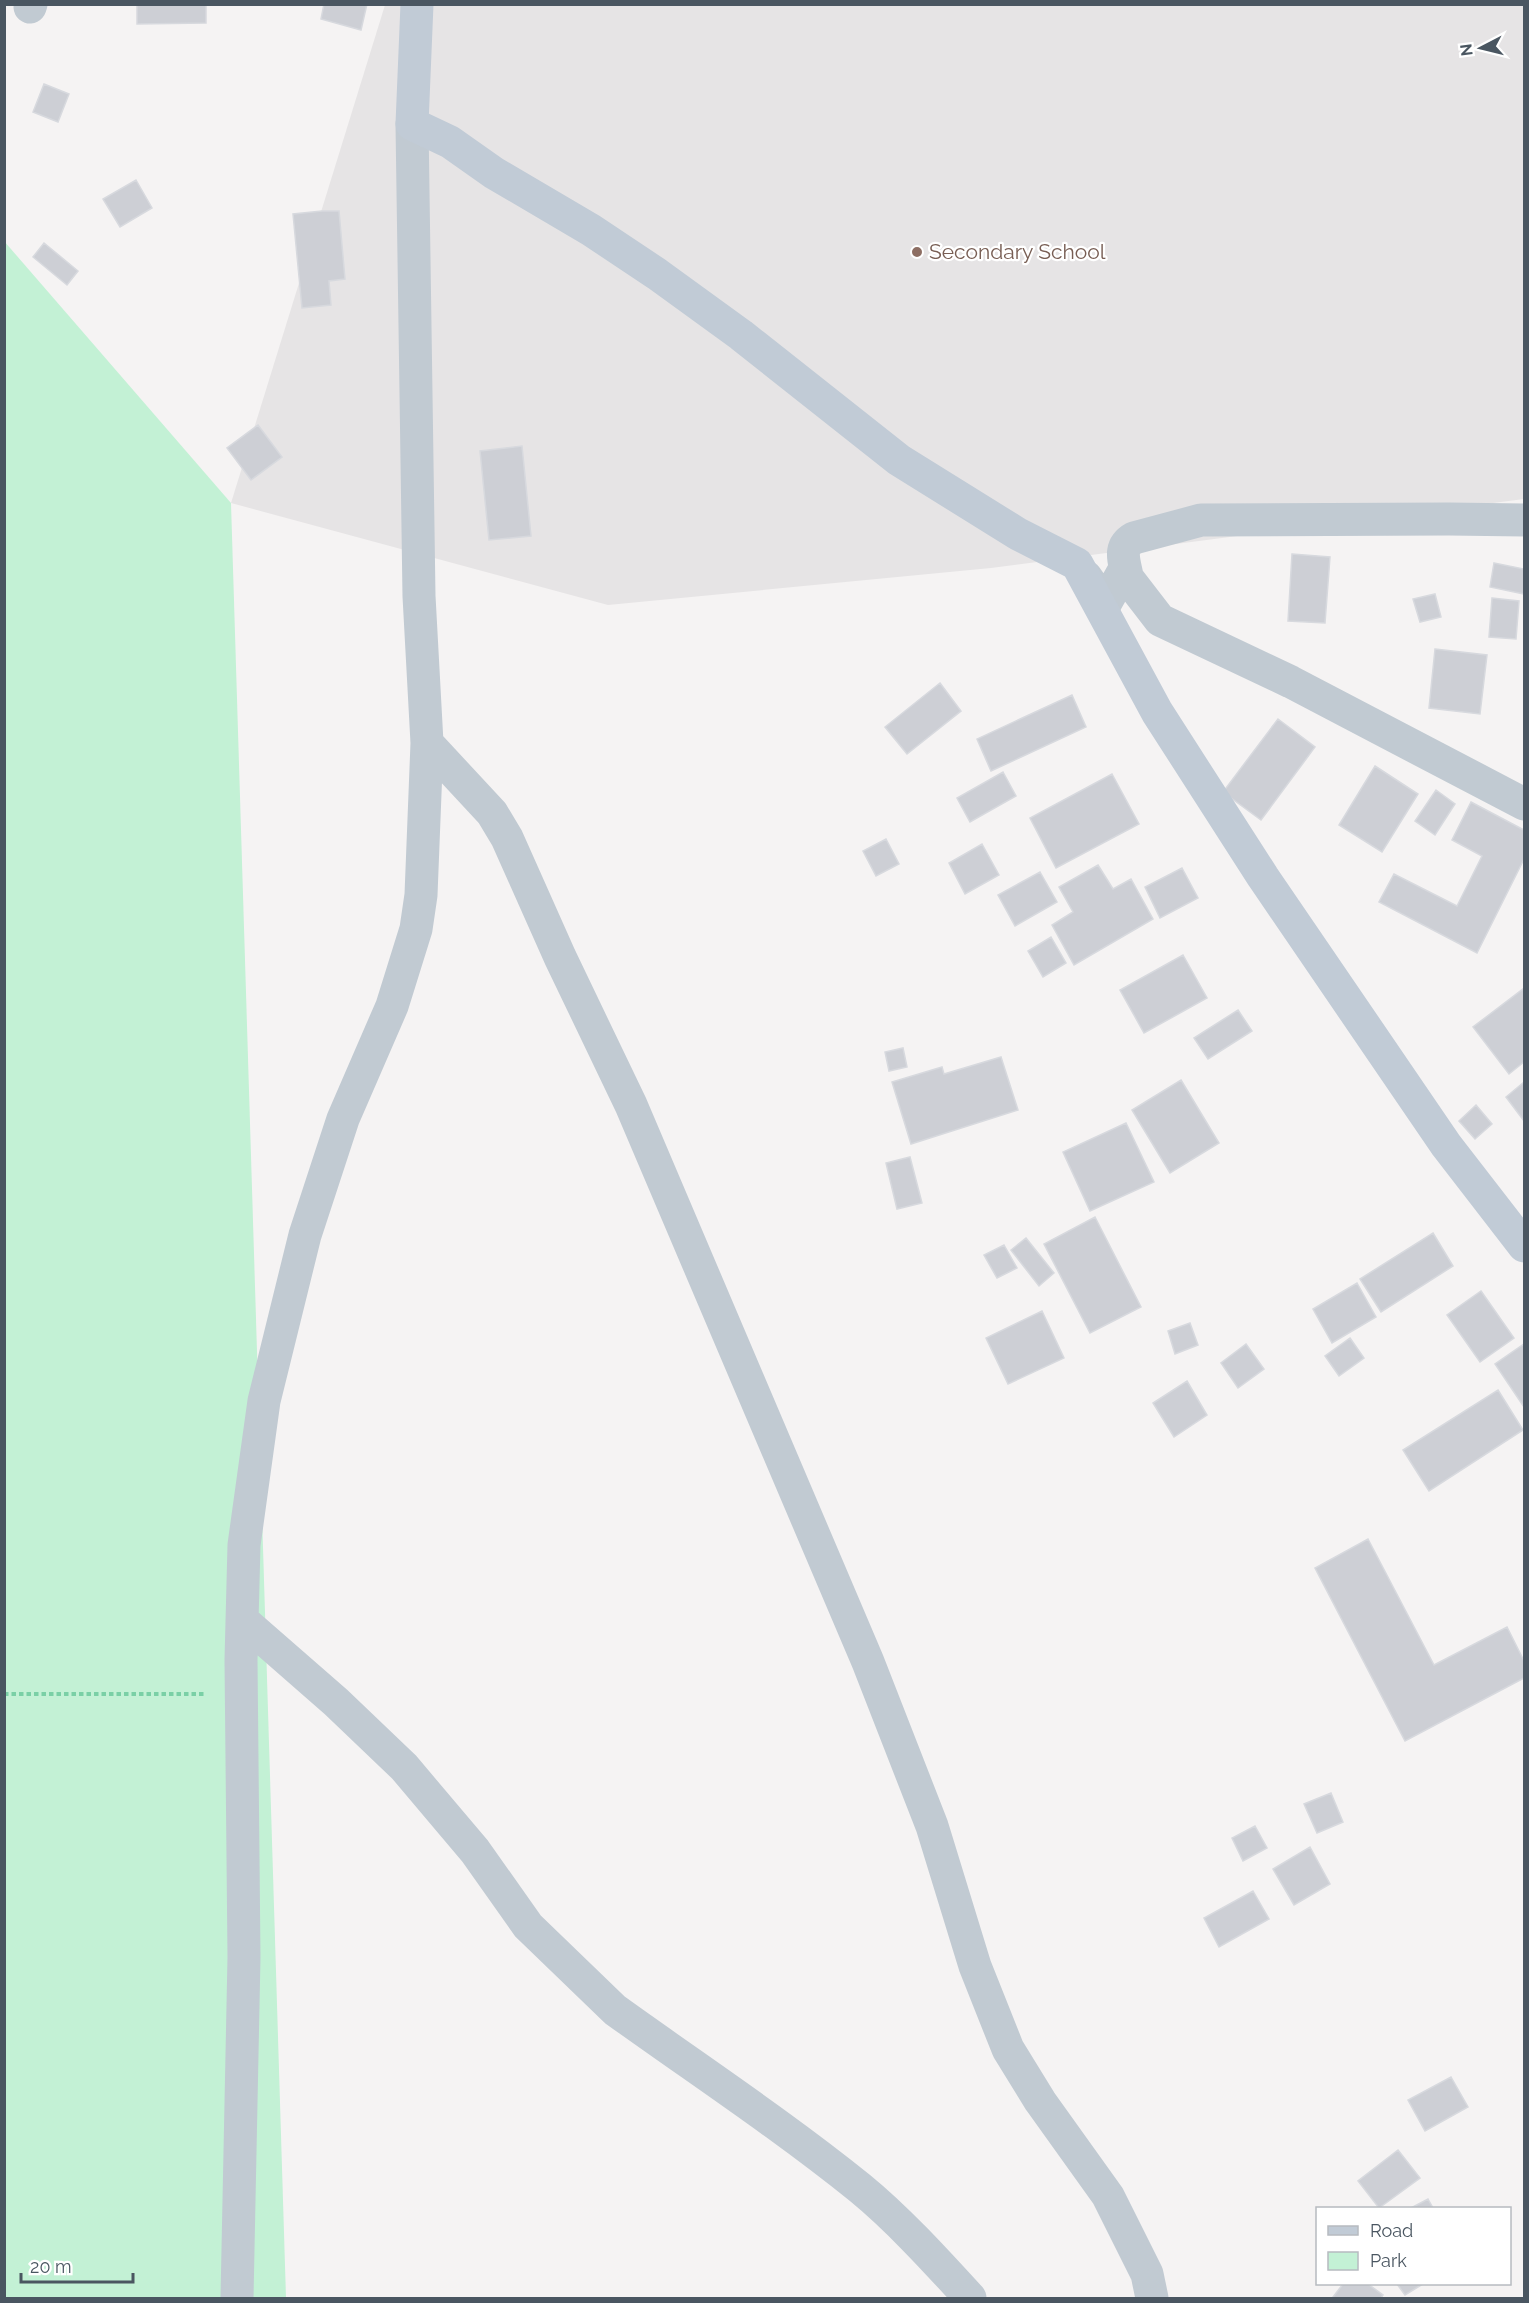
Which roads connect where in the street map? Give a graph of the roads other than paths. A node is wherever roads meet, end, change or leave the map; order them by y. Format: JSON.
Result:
{"nodes":[{"id":1,"x":417,"y":4,"type":"edge"},
{"id":2,"x":412,"y":124,"type":"junction"},
{"id":3,"x":1524,"y":520,"type":"edge"},
{"id":4,"x":1077,"y":564,"type":"junction"},
{"id":5,"x":1123,"y":572,"type":"junction"},
{"id":6,"x":427,"y":742,"type":"junction"},
{"id":7,"x":1524,"y":804,"type":"edge"},
{"id":8,"x":1524,"y":1246,"type":"edge"},
{"id":9,"x":242,"y":1620,"type":"junction"},
{"id":10,"x":237,"y":2298,"type":"edge"},
{"id":11,"x":970,"y":2298,"type":"edge"},
{"id":12,"x":1152,"y":2298,"type":"edge"}],
"edges":[{"from":1,"to":2,"type":"main road"},
{"from":2,"to":4,"type":"main road"},
{"from":2,"to":6,"type":"street"},
{"from":3,"to":5,"type":"street"},
{"from":4,"to":5,"type":"street"},
{"from":4,"to":8,"type":"main road"},
{"from":5,"to":7,"type":"street"},
{"from":6,"to":9,"type":"street"},
{"from":6,"to":12,"type":"street"},
{"from":9,"to":10,"type":"street"},
{"from":9,"to":11,"type":"street"}]}
